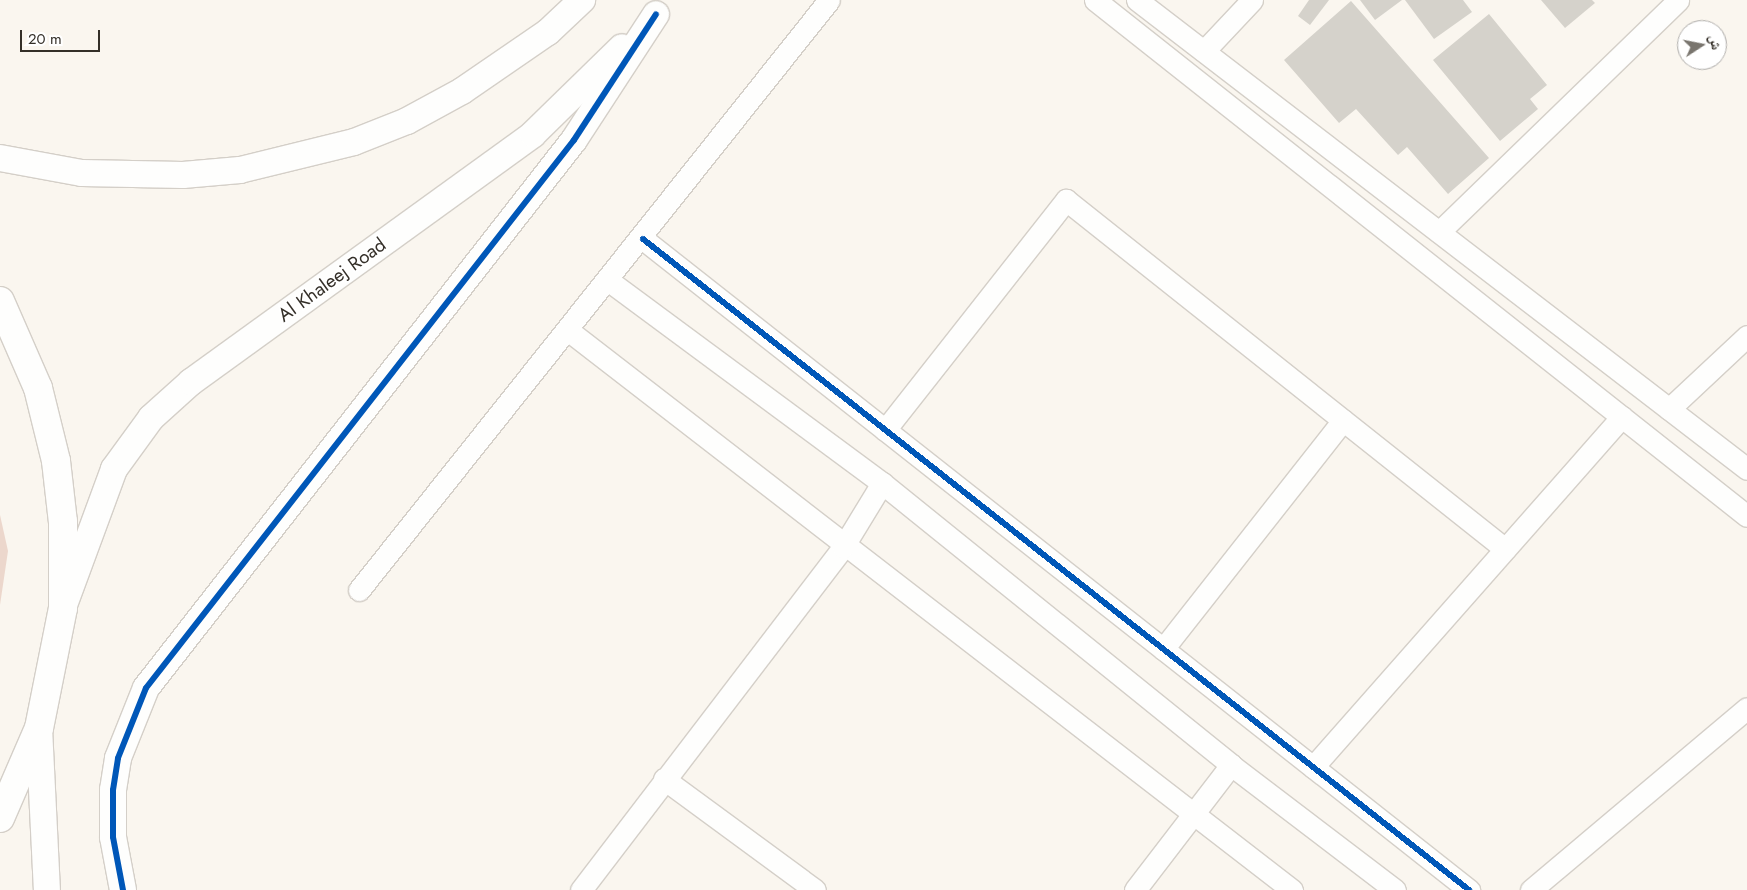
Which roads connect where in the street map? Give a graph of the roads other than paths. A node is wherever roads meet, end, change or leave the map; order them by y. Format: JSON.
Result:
{"nodes":[{"id":1,"x":582,"y":0,"type":"edge"},
{"id":2,"x":829,"y":0,"type":"edge"},
{"id":3,"x":1096,"y":0,"type":"edge"},
{"id":4,"x":1137,"y":0,"type":"edge"},
{"id":5,"x":1252,"y":0,"type":"edge"},
{"id":6,"x":1678,"y":0,"type":"edge"},
{"id":7,"x":662,"y":7,"type":"edge"},
{"id":8,"x":1204,"y":51,"type":"junction"},
{"id":9,"x":0,"y":158,"type":"edge"},
{"id":10,"x":1439,"y":232,"type":"junction"},
{"id":11,"x":643,"y":238,"type":"junction"},
{"id":12,"x":608,"y":280,"type":"junction"},
{"id":13,"x":0,"y":301,"type":"edge"},
{"id":14,"x":569,"y":331,"type":"junction"},
{"id":15,"x":1747,"y":336,"type":"edge"},
{"id":16,"x":1668,"y":409,"type":"junction"},
{"id":17,"x":1622,"y":416,"type":"junction"},
{"id":18,"x":1343,"y":420,"type":"junction"},
{"id":19,"x":886,"y":430,"type":"junction"},
{"id":20,"x":1747,"y":469,"type":"edge"},
{"id":21,"x":882,"y":483,"type":"junction"},
{"id":22,"x":1747,"y":516,"type":"edge"},
{"id":23,"x":843,"y":547,"type":"junction"},
{"id":24,"x":1505,"y":549,"type":"junction"},
{"id":25,"x":359,"y":590,"type":"dead end"},
{"id":26,"x":63,"y":608,"type":"junction"},
{"id":27,"x":1163,"y":649,"type":"junction"},
{"id":28,"x":1747,"y":708,"type":"edge"},
{"id":29,"x":39,"y":728,"type":"junction"},
{"id":30,"x":1231,"y":765,"type":"junction"},
{"id":31,"x":1313,"y":767,"type":"junction"},
{"id":32,"x":664,"y":779,"type":"junction"},
{"id":33,"x":1193,"y":814,"type":"junction"},
{"id":34,"x":0,"y":818,"type":"edge"},
{"id":35,"x":47,"y":890,"type":"edge"},
{"id":36,"x":123,"y":890,"type":"edge"},
{"id":37,"x":581,"y":890,"type":"edge"},
{"id":38,"x":815,"y":890,"type":"edge"},
{"id":39,"x":1135,"y":890,"type":"edge"},
{"id":40,"x":1292,"y":890,"type":"edge"},
{"id":41,"x":1395,"y":890,"type":"edge"},
{"id":42,"x":1468,"y":890,"type":"edge"},
{"id":43,"x":1531,"y":890,"type":"edge"}],
"edges":[{"from":1,"to":9,"type":"street"},
{"from":2,"to":11,"type":"street"},
{"from":3,"to":17,"type":"street"},
{"from":4,"to":8,"type":"street"},
{"from":5,"to":8,"type":"street"},
{"from":6,"to":10,"type":"street"},
{"from":7,"to":26,"type":"street","name":"Al Khaleej Road"},
{"from":7,"to":36,"type":"street"},
{"from":8,"to":10,"type":"street"},
{"from":10,"to":16,"type":"street"},
{"from":11,"to":12,"type":"street"},
{"from":11,"to":19,"type":"street"},
{"from":12,"to":14,"type":"street"},
{"from":12,"to":21,"type":"street"},
{"from":13,"to":26,"type":"main road"},
{"from":14,"to":23,"type":"street"},
{"from":14,"to":25,"type":"street"},
{"from":15,"to":16,"type":"street"},
{"from":16,"to":20,"type":"street"},
{"from":17,"to":22,"type":"street"},
{"from":17,"to":24,"type":"street"},
{"from":18,"to":19,"type":"street"},
{"from":18,"to":24,"type":"street"},
{"from":18,"to":27,"type":"street"},
{"from":19,"to":27,"type":"street"},
{"from":21,"to":23,"type":"street"},
{"from":21,"to":30,"type":"street"},
{"from":23,"to":32,"type":"street"},
{"from":23,"to":33,"type":"street"},
{"from":24,"to":31,"type":"street"},
{"from":26,"to":29,"type":"main road"},
{"from":27,"to":31,"type":"street"},
{"from":28,"to":43,"type":"street"},
{"from":29,"to":34,"type":"main road"},
{"from":29,"to":35,"type":"street"},
{"from":30,"to":33,"type":"street"},
{"from":30,"to":41,"type":"street"},
{"from":31,"to":42,"type":"street"},
{"from":32,"to":37,"type":"street"},
{"from":32,"to":38,"type":"street"},
{"from":33,"to":39,"type":"street"},
{"from":33,"to":40,"type":"street"}]}
